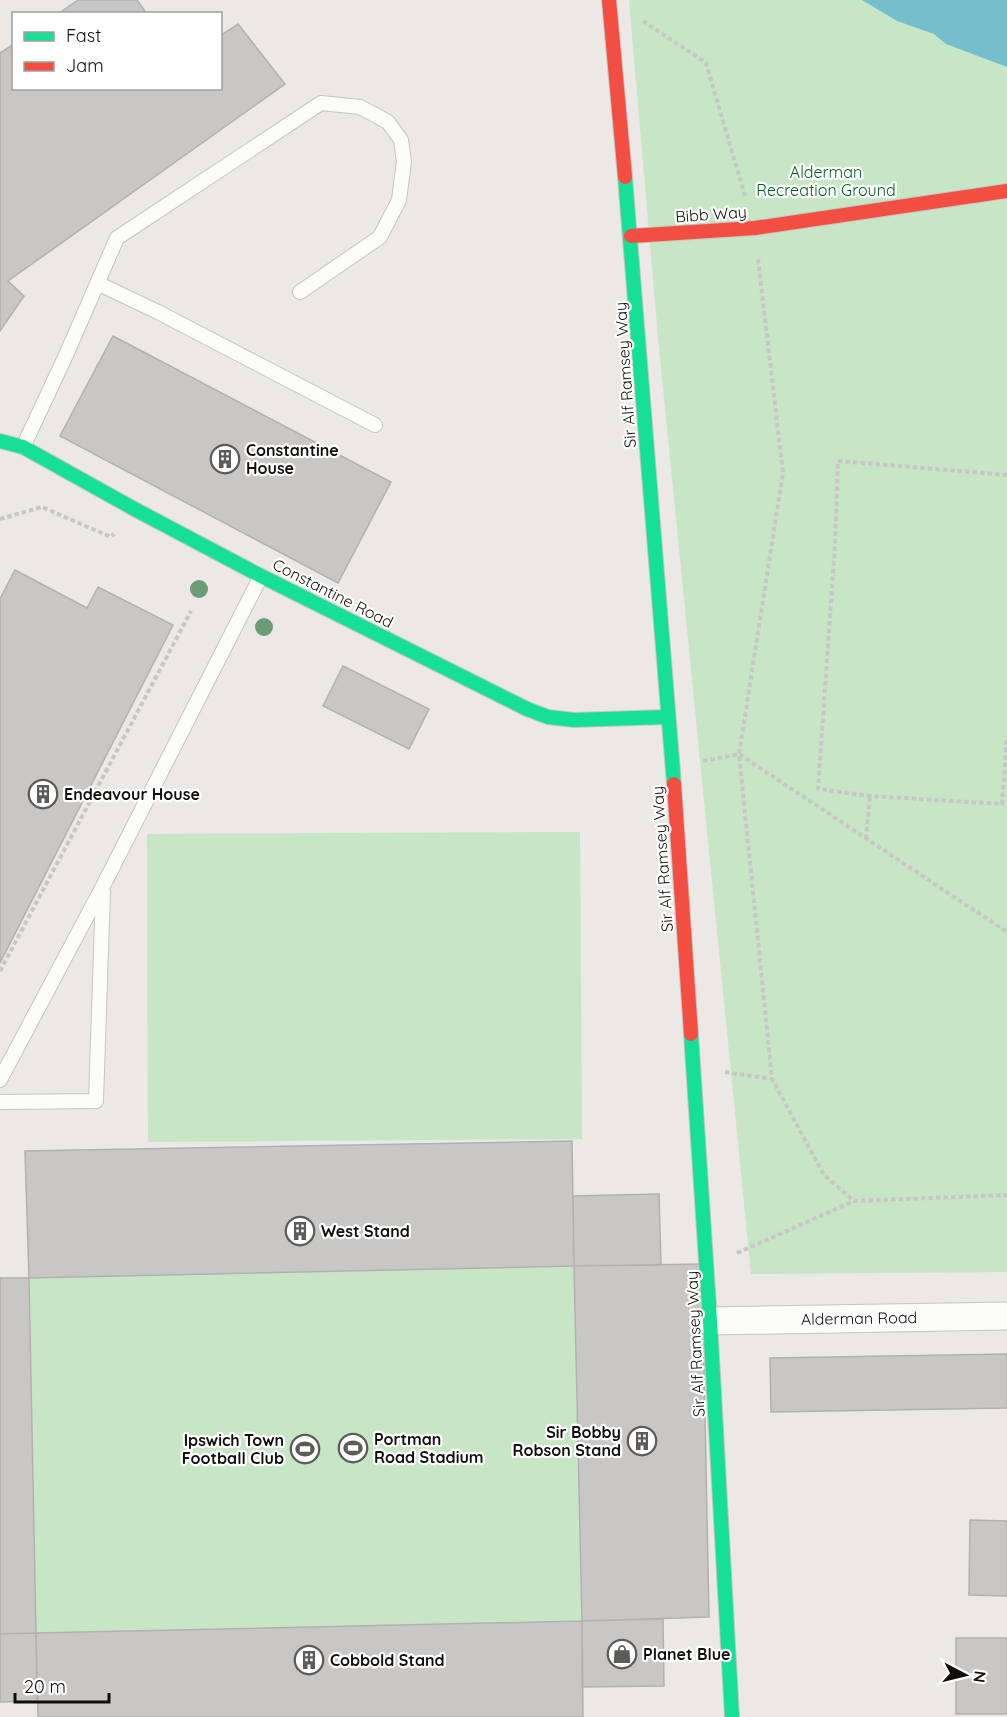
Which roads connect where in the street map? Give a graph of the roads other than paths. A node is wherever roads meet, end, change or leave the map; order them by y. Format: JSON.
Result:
{"nodes":[{"id":1,"x":609,"y":0,"type":"edge"},
{"id":2,"x":1007,"y":191,"type":"edge"},
{"id":3,"x":631,"y":236,"type":"junction"},
{"id":4,"x":97,"y":283,"type":"junction"},
{"id":5,"x":300,"y":292,"type":"dead end"},
{"id":6,"x":375,"y":425,"type":"dead end"},
{"id":7,"x":0,"y":441,"type":"edge"},
{"id":8,"x":23,"y":447,"type":"junction"},
{"id":9,"x":261,"y":576,"type":"junction"},
{"id":10,"x":668,"y":717,"type":"junction"},
{"id":11,"x":103,"y":886,"type":"junction"},
{"id":12,"x":0,"y":1080,"type":"edge"},
{"id":13,"x":0,"y":1102,"type":"edge"},
{"id":14,"x":1007,"y":1316,"type":"edge"},
{"id":15,"x":710,"y":1321,"type":"junction"},
{"id":16,"x":732,"y":1717,"type":"edge"}],
"edges":[{"from":1,"to":3,"type":"street","name":"Sir Alf Ramsey Way"},
{"from":2,"to":3,"type":"street","name":"Bibb Way"},
{"from":3,"to":10,"type":"street","name":"Sir Alf Ramsey Way"},
{"from":4,"to":5,"type":"lane"},
{"from":4,"to":6,"type":"lane"},
{"from":4,"to":8,"type":"lane"},
{"from":7,"to":8,"type":"street","name":"Constantine Road"},
{"from":8,"to":9,"type":"street","name":"Constantine Road"},
{"from":9,"to":10,"type":"street","name":"Constantine Road"},
{"from":9,"to":11,"type":"lane"},
{"from":10,"to":15,"type":"street","name":"Sir Alf Ramsey Way"},
{"from":11,"to":12,"type":"lane"},
{"from":11,"to":13,"type":"lane"},
{"from":14,"to":15,"type":"street","name":"Alderman Road"},
{"from":15,"to":16,"type":"street","name":"Sir Alf Ramsey Way"}]}
